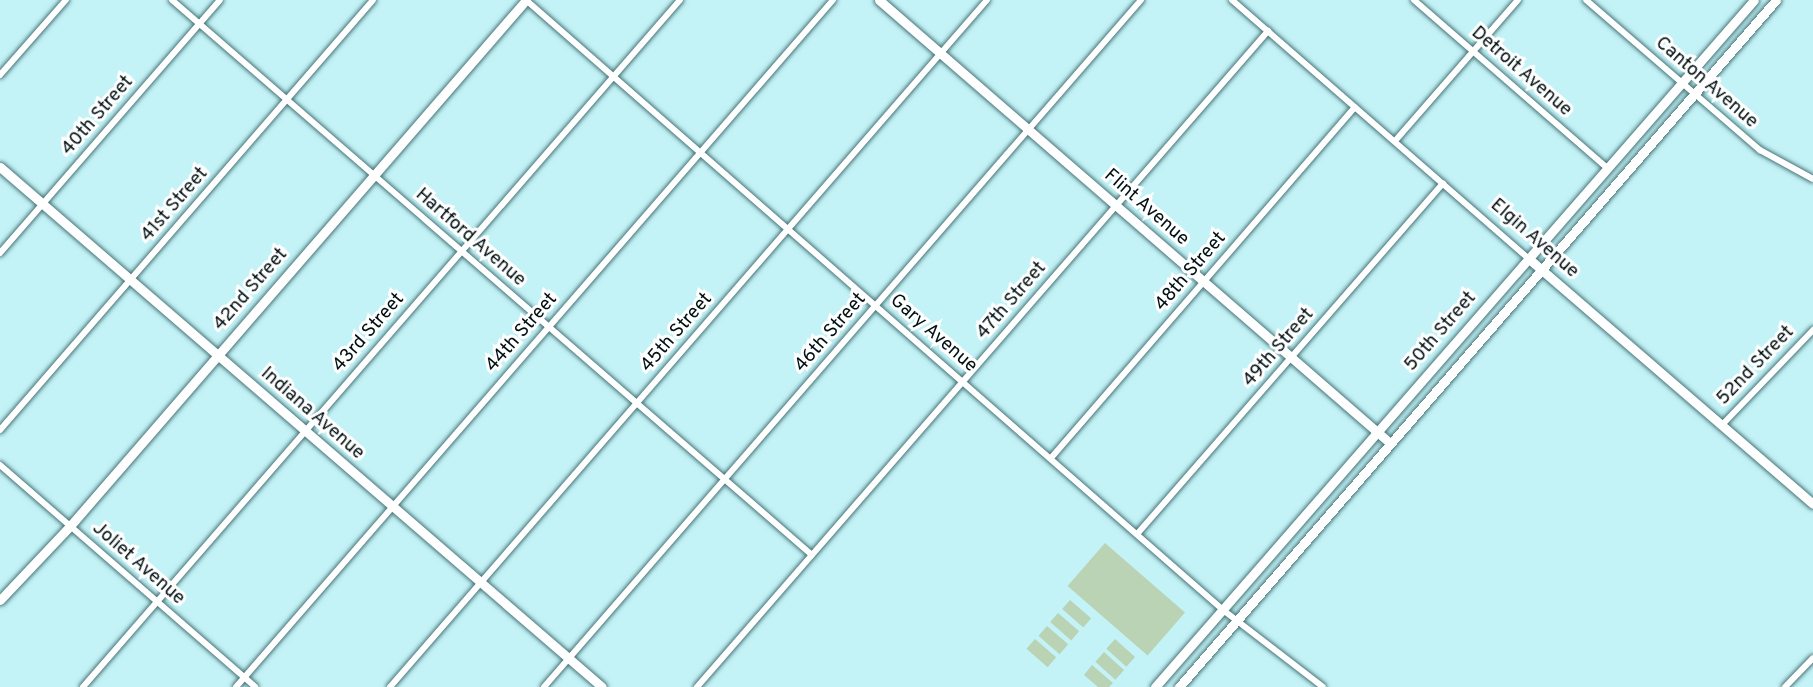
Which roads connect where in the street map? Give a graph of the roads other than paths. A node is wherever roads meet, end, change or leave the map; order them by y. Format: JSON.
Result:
{"nodes":[{"id":1,"x":65,"y":0,"type":"edge"},
{"id":2,"x":172,"y":0,"type":"edge"},
{"id":3,"x":220,"y":0,"type":"edge"},
{"id":4,"x":373,"y":0,"type":"edge"},
{"id":5,"x":526,"y":0,"type":"edge"},
{"id":6,"x":680,"y":0,"type":"edge"},
{"id":7,"x":833,"y":0,"type":"edge"},
{"id":8,"x":879,"y":0,"type":"edge"},
{"id":9,"x":988,"y":0,"type":"edge"},
{"id":10,"x":1141,"y":0,"type":"edge"},
{"id":11,"x":1232,"y":0,"type":"edge"},
{"id":12,"x":1414,"y":0,"type":"edge"},
{"id":13,"x":1518,"y":0,"type":"edge"},
{"id":14,"x":1586,"y":0,"type":"edge"},
{"id":15,"x":1754,"y":0,"type":"edge"},
{"id":16,"x":1776,"y":0,"type":"edge"},
{"id":17,"x":199,"y":24,"type":"junction"},
{"id":18,"x":1268,"y":31,"type":"junction"},
{"id":19,"x":1473,"y":51,"type":"junction"},
{"id":20,"x":941,"y":54,"type":"junction"},
{"id":21,"x":0,"y":75,"type":"edge"},
{"id":22,"x":613,"y":76,"type":"junction"},
{"id":23,"x":1681,"y":83,"type":"junction"},
{"id":24,"x":1694,"y":94,"type":"junction"},
{"id":25,"x":286,"y":100,"type":"junction"},
{"id":26,"x":1355,"y":107,"type":"junction"},
{"id":27,"x":1029,"y":130,"type":"junction"},
{"id":28,"x":1395,"y":141,"type":"junction"},
{"id":29,"x":701,"y":152,"type":"junction"},
{"id":30,"x":0,"y":167,"type":"edge"},
{"id":31,"x":1607,"y":168,"type":"junction"},
{"id":32,"x":374,"y":176,"type":"junction"},
{"id":33,"x":1813,"y":179,"type":"edge"},
{"id":34,"x":1443,"y":183,"type":"junction"},
{"id":35,"x":43,"y":204,"type":"junction"},
{"id":36,"x":1116,"y":205,"type":"junction"},
{"id":37,"x":789,"y":229,"type":"junction"},
{"id":38,"x":461,"y":251,"type":"junction"},
{"id":39,"x":0,"y":253,"type":"edge"},
{"id":40,"x":1528,"y":258,"type":"junction"},
{"id":41,"x":1541,"y":269,"type":"junction"},
{"id":42,"x":130,"y":280,"type":"junction"},
{"id":43,"x":1203,"y":281,"type":"junction"},
{"id":44,"x":876,"y":305,"type":"junction"},
{"id":45,"x":548,"y":327,"type":"junction"},
{"id":46,"x":1813,"y":330,"type":"edge"},
{"id":47,"x":218,"y":355,"type":"junction"},
{"id":48,"x":1291,"y":358,"type":"junction"},
{"id":49,"x":963,"y":381,"type":"junction"},
{"id":50,"x":636,"y":404,"type":"junction"},
{"id":51,"x":1721,"y":425,"type":"junction"},
{"id":52,"x":0,"y":430,"type":"edge"},
{"id":53,"x":305,"y":431,"type":"junction"},
{"id":54,"x":1378,"y":432,"type":"junction"},
{"id":55,"x":1390,"y":443,"type":"junction"},
{"id":56,"x":1051,"y":458,"type":"junction"},
{"id":57,"x":0,"y":465,"type":"edge"},
{"id":58,"x":724,"y":480,"type":"junction"},
{"id":59,"x":1811,"y":498,"type":"edge"},
{"id":60,"x":392,"y":506,"type":"junction"},
{"id":61,"x":70,"y":526,"type":"junction"},
{"id":62,"x":1138,"y":533,"type":"junction"},
{"id":63,"x":811,"y":555,"type":"junction"},
{"id":64,"x":481,"y":583,"type":"junction"},
{"id":65,"x":0,"y":600,"type":"edge"},
{"id":66,"x":157,"y":602,"type":"junction"},
{"id":67,"x":1223,"y":610,"type":"junction"},
{"id":68,"x":1237,"y":620,"type":"junction"},
{"id":69,"x":1813,"y":658,"type":"edge"},
{"id":70,"x":569,"y":659,"type":"junction"},
{"id":71,"x":244,"y":677,"type":"junction"},
{"id":72,"x":83,"y":687,"type":"edge"},
{"id":73,"x":236,"y":687,"type":"edge"},
{"id":74,"x":255,"y":687,"type":"edge"},
{"id":75,"x":390,"y":687,"type":"edge"},
{"id":76,"x":544,"y":687,"type":"edge"},
{"id":77,"x":602,"y":687,"type":"edge"},
{"id":78,"x":697,"y":687,"type":"edge"},
{"id":79,"x":1155,"y":687,"type":"edge"},
{"id":80,"x":1179,"y":687,"type":"edge"},
{"id":81,"x":1323,"y":687,"type":"edge"},
{"id":82,"x":1785,"y":687,"type":"edge"}],
"edges":[{"from":1,"to":21,"type":"street"},
{"from":2,"to":17,"type":"street","name":"Hartford Avenue"},
{"from":3,"to":17,"type":"street","name":"40th Street"},
{"from":4,"to":25,"type":"street","name":"41st Street"},
{"from":5,"to":22,"type":"street","name":"Gary Avenue"},
{"from":5,"to":32,"type":"main road","name":"42nd Street"},
{"from":6,"to":22,"type":"street","name":"43rd Street"},
{"from":7,"to":29,"type":"street","name":"44th Street"},
{"from":8,"to":20,"type":"main road","name":"Flint Avenue"},
{"from":9,"to":20,"type":"street","name":"45th Street"},
{"from":10,"to":27,"type":"street","name":"46th Street"},
{"from":11,"to":18,"type":"street","name":"Elgin Avenue"},
{"from":12,"to":19,"type":"street","name":"Detroit Avenue"},
{"from":13,"to":19,"type":"street"},
{"from":14,"to":23,"type":"street","name":"Canton Avenue"},
{"from":15,"to":23,"type":"main road","name":"50th Street"},
{"from":16,"to":24,"type":"main road","name":"50th Street"},
{"from":17,"to":25,"type":"street","name":"Hartford Avenue"},
{"from":17,"to":35,"type":"street","name":"40th Street"},
{"from":18,"to":26,"type":"street","name":"Elgin Avenue"},
{"from":18,"to":36,"type":"street","name":"47th Street"},
{"from":19,"to":28,"type":"street"},
{"from":19,"to":31,"type":"street","name":"Detroit Avenue"},
{"from":20,"to":27,"type":"main road","name":"Flint Avenue"},
{"from":20,"to":37,"type":"street","name":"45th Street"},
{"from":22,"to":29,"type":"street","name":"Gary Avenue"},
{"from":22,"to":38,"type":"street","name":"43rd Street"},
{"from":23,"to":24,"type":"street","name":"Canton Avenue"},
{"from":23,"to":31,"type":"main road","name":"50th Street"},
{"from":24,"to":33,"type":"street","name":"Canton Avenue"},
{"from":24,"to":41,"type":"main road","name":"50th Street"},
{"from":25,"to":32,"type":"street","name":"Hartford Avenue"},
{"from":25,"to":42,"type":"street","name":"41st Street"},
{"from":26,"to":28,"type":"street","name":"Elgin Avenue"},
{"from":26,"to":43,"type":"street","name":"48th Street"},
{"from":27,"to":36,"type":"main road","name":"Flint Avenue"},
{"from":27,"to":44,"type":"street","name":"46th Street"},
{"from":28,"to":34,"type":"street","name":"Elgin Avenue"},
{"from":29,"to":37,"type":"street","name":"Gary Avenue"},
{"from":29,"to":45,"type":"street","name":"44th Street"},
{"from":30,"to":35,"type":"main road","name":"Indiana Avenue"},
{"from":31,"to":40,"type":"main road","name":"50th Street"},
{"from":32,"to":38,"type":"street","name":"Hartford Avenue"},
{"from":32,"to":47,"type":"main road","name":"42nd Street"},
{"from":34,"to":40,"type":"street","name":"Elgin Avenue"},
{"from":34,"to":48,"type":"street","name":"49th Street"},
{"from":35,"to":39,"type":"street","name":"40th Street"},
{"from":35,"to":42,"type":"main road","name":"Indiana Avenue"},
{"from":36,"to":43,"type":"main road","name":"Flint Avenue"},
{"from":36,"to":49,"type":"street","name":"47th Street"},
{"from":37,"to":44,"type":"street","name":"Gary Avenue"},
{"from":37,"to":50,"type":"street","name":"45th Street"},
{"from":38,"to":45,"type":"street","name":"Hartford Avenue"},
{"from":38,"to":53,"type":"street","name":"43rd Street"},
{"from":40,"to":41,"type":"main road","name":"Elgin Avenue"},
{"from":40,"to":54,"type":"main road","name":"50th Street"},
{"from":41,"to":51,"type":"main road","name":"Elgin Avenue"},
{"from":41,"to":55,"type":"main road","name":"50th Street"},
{"from":42,"to":47,"type":"main road","name":"Indiana Avenue"},
{"from":42,"to":52,"type":"street","name":"41st Street"},
{"from":43,"to":48,"type":"main road","name":"Flint Avenue"},
{"from":43,"to":56,"type":"street","name":"48th Street"},
{"from":44,"to":49,"type":"street","name":"Gary Avenue"},
{"from":44,"to":58,"type":"street","name":"46th Street"},
{"from":45,"to":50,"type":"street","name":"Hartford Avenue"},
{"from":45,"to":60,"type":"street","name":"44th Street"},
{"from":46,"to":51,"type":"street","name":"52nd Street"},
{"from":47,"to":53,"type":"main road","name":"Indiana Avenue"},
{"from":47,"to":61,"type":"main road","name":"42nd Street"},
{"from":48,"to":54,"type":"main road","name":"Flint Avenue"},
{"from":48,"to":62,"type":"street","name":"49th Street"},
{"from":49,"to":56,"type":"street","name":"Gary Avenue"},
{"from":49,"to":63,"type":"street","name":"47th Street"},
{"from":50,"to":58,"type":"street","name":"Hartford Avenue"},
{"from":50,"to":64,"type":"street","name":"45th Street"},
{"from":51,"to":59,"type":"main road","name":"Elgin Avenue"},
{"from":53,"to":60,"type":"main road","name":"Indiana Avenue"},
{"from":53,"to":66,"type":"street","name":"43rd Street"},
{"from":54,"to":55,"type":"main road","name":"Flint Avenue"},
{"from":54,"to":67,"type":"main road","name":"50th Street"},
{"from":55,"to":68,"type":"main road","name":"50th Street"},
{"from":56,"to":62,"type":"street","name":"Gary Avenue"},
{"from":57,"to":61,"type":"street","name":"Joliet Avenue"},
{"from":58,"to":63,"type":"street","name":"Hartford Avenue"},
{"from":58,"to":70,"type":"street","name":"46th Street"},
{"from":60,"to":64,"type":"main road","name":"Indiana Avenue"},
{"from":60,"to":71,"type":"street","name":"44th Street"},
{"from":61,"to":65,"type":"main road","name":"42nd Street"},
{"from":61,"to":66,"type":"street","name":"Joliet Avenue"},
{"from":62,"to":67,"type":"street","name":"Gary Avenue"},
{"from":63,"to":78,"type":"street","name":"47th Street"},
{"from":64,"to":70,"type":"main road","name":"Indiana Avenue"},
{"from":64,"to":75,"type":"street","name":"45th Street"},
{"from":66,"to":71,"type":"street","name":"Joliet Avenue"},
{"from":66,"to":72,"type":"street","name":"43rd Street"},
{"from":67,"to":68,"type":"street","name":"Gary Avenue"},
{"from":67,"to":79,"type":"main road","name":"50th Street"},
{"from":68,"to":80,"type":"main road","name":"50th Street"},
{"from":68,"to":81,"type":"street","name":"Gary Avenue"},
{"from":69,"to":82,"type":"street"},
{"from":70,"to":76,"type":"street","name":"46th Street"},
{"from":70,"to":77,"type":"main road","name":"Indiana Avenue"},
{"from":71,"to":73,"type":"street","name":"44th Street"},
{"from":71,"to":74,"type":"street","name":"Joliet Avenue"}]}
